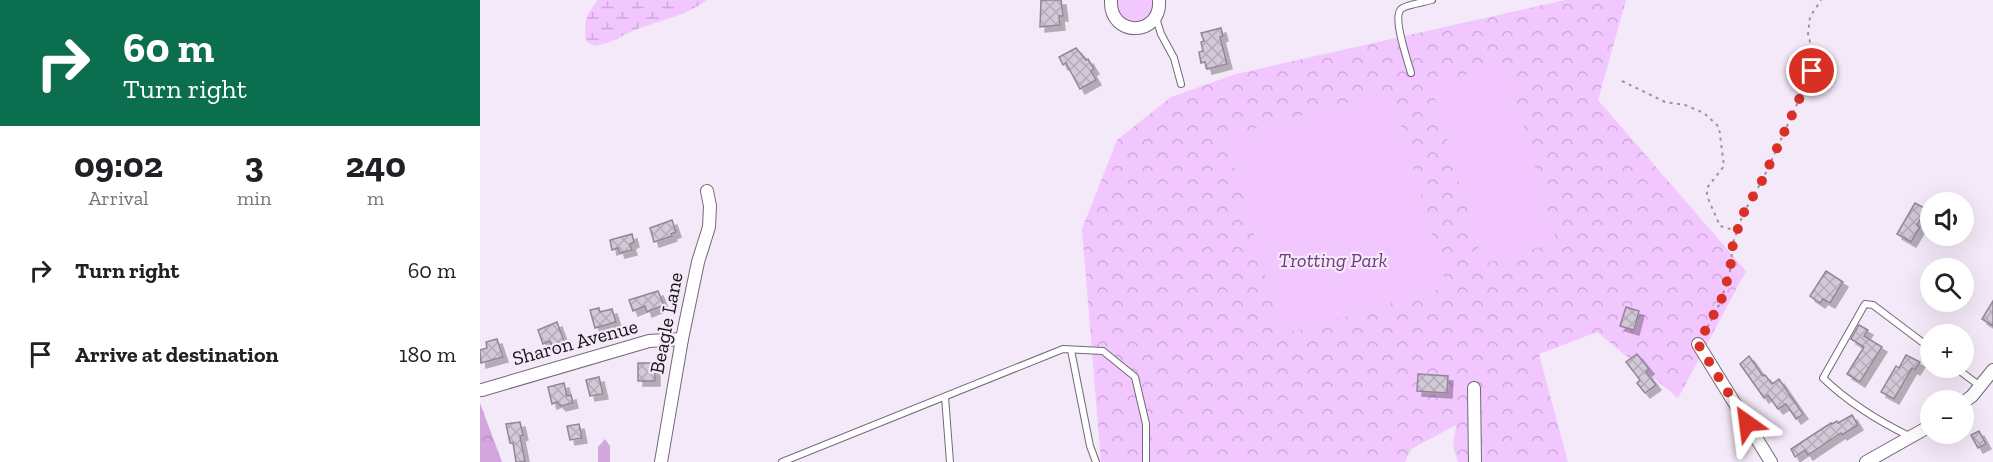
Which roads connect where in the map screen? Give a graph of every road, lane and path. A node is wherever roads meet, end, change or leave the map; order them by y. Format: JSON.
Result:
{"nodes":[{"id":1,"x":1112,"y":0,"type":"edge"},
{"id":2,"x":1159,"y":0,"type":"edge"},
{"id":3,"x":1432,"y":0,"type":"edge"},
{"id":4,"x":1821,"y":0,"type":"edge"},
{"id":5,"x":1156,"y":17,"type":"junction"},
{"id":6,"x":1412,"y":73,"type":"dead end"},
{"id":7,"x":1622,"y":81,"type":"dead end"},
{"id":8,"x":1181,"y":84,"type":"dead end"},
{"id":9,"x":706,"y":191,"type":"dead end"},
{"id":10,"x":1737,"y":231,"type":"junction"},
{"id":11,"x":682,"y":339,"type":"junction"},
{"id":12,"x":1920,"y":340,"type":"edge"},
{"id":13,"x":1698,"y":344,"type":"joint"},
{"id":14,"x":1071,"y":350,"type":"junction"},
{"id":15,"x":1993,"y":370,"type":"edge"},
{"id":16,"x":1969,"y":378,"type":"edge"},
{"id":17,"x":1980,"y":386,"type":"junction"},
{"id":18,"x":1474,"y":388,"type":"dead end"},
{"id":19,"x":482,"y":390,"type":"dead end"},
{"id":20,"x":1974,"y":394,"type":"edge"},
{"id":21,"x":945,"y":397,"type":"junction"},
{"id":22,"x":1920,"y":432,"type":"edge"},
{"id":23,"x":1911,"y":438,"type":"junction"},
{"id":24,"x":661,"y":462,"type":"edge"},
{"id":25,"x":782,"y":462,"type":"edge"},
{"id":26,"x":950,"y":462,"type":"edge"},
{"id":27,"x":1096,"y":462,"type":"edge"},
{"id":28,"x":1146,"y":462,"type":"edge"},
{"id":29,"x":1475,"y":462,"type":"edge"},
{"id":30,"x":1771,"y":462,"type":"edge"},
{"id":31,"x":1866,"y":462,"type":"edge"}],
"edges":[{"from":1,"to":5,"type":"street"},
{"from":2,"to":5,"type":"street"},
{"from":3,"to":6,"type":"lane"},
{"from":4,"to":10,"type":"path"},
{"from":5,"to":8,"type":"lane"},
{"from":7,"to":10,"type":"path"},
{"from":9,"to":11,"type":"street","name":"Beagle Lane"},
{"from":10,"to":13,"type":"path"},
{"from":11,"to":19,"type":"street","name":"Sharon Avenue"},
{"from":11,"to":24,"type":"street","name":"Beagle Lane"},
{"from":12,"to":23,"type":"lane"},
{"from":13,"to":30,"type":"street"},
{"from":14,"to":21,"type":"lane"},
{"from":14,"to":27,"type":"lane"},
{"from":14,"to":28,"type":"lane"},
{"from":15,"to":17,"type":"street"},
{"from":16,"to":17,"type":"lane"},
{"from":17,"to":20,"type":"street"},
{"from":18,"to":29,"type":"street"},
{"from":21,"to":25,"type":"lane"},
{"from":21,"to":26,"type":"lane"},
{"from":22,"to":23,"type":"street"},
{"from":23,"to":31,"type":"street"}]}
